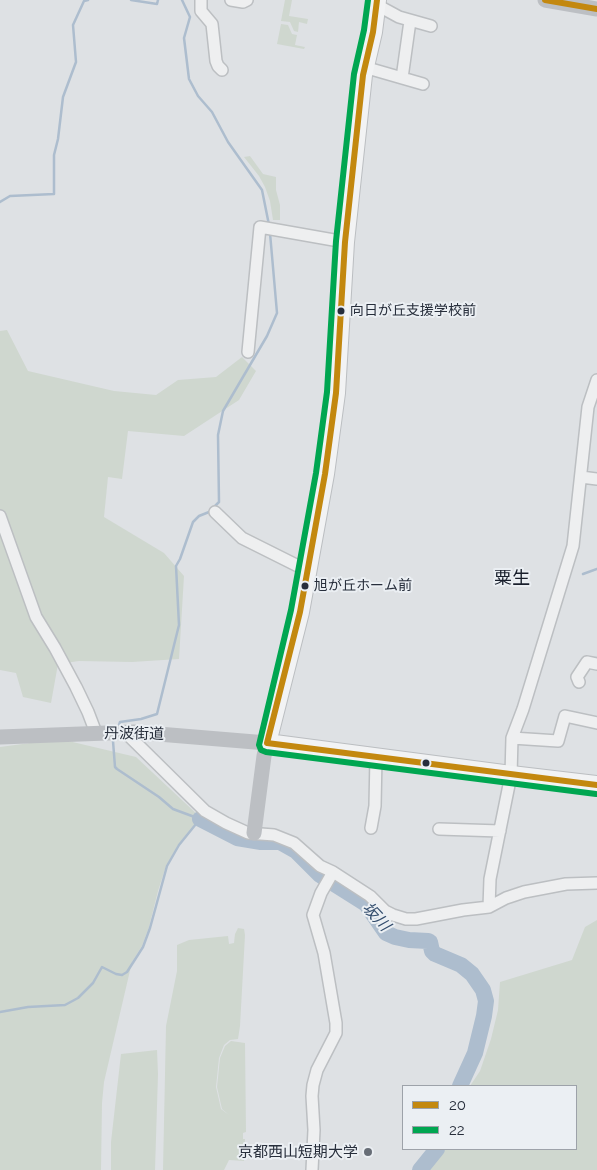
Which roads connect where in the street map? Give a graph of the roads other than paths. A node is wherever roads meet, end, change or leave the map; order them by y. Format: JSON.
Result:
{"nodes":[{"id":1,"x":201,"y":0,"type":"edge"},
{"id":2,"x":231,"y":0,"type":"edge"},
{"id":3,"x":246,"y":0,"type":"edge"},
{"id":4,"x":553,"y":1,"type":"edge"},
{"id":5,"x":377,"y":2,"type":"edge"},
{"id":6,"x":597,"y":9,"type":"edge"},
{"id":7,"x":410,"y":21,"type":"junction"},
{"id":8,"x":431,"y":26,"type":"dead end"},
{"id":9,"x":364,"y":67,"type":"junction"},
{"id":10,"x":222,"y":70,"type":"dead end"},
{"id":11,"x":402,"y":78,"type":"junction"},
{"id":12,"x":422,"y":84,"type":"dead end"},
{"id":13,"x":345,"y":242,"type":"junction"},
{"id":14,"x":248,"y":352,"type":"dead end"},
{"id":15,"x":597,"y":380,"type":"edge"},
{"id":16,"x":585,"y":443,"type":"junction"},
{"id":17,"x":597,"y":445,"type":"edge"},
{"id":18,"x":581,"y":477,"type":"junction"},
{"id":19,"x":597,"y":479,"type":"edge"},
{"id":20,"x":215,"y":512,"type":"dead end"},
{"id":21,"x":0,"y":516,"type":"edge"},
{"id":22,"x":308,"y":571,"type":"junction"},
{"id":23,"x":597,"y":664,"type":"edge"},
{"id":24,"x":579,"y":682,"type":"dead end"},
{"id":25,"x":597,"y":723,"type":"edge"},
{"id":26,"x":125,"y":732,"type":"junction"},
{"id":27,"x":96,"y":733,"type":"junction"},
{"id":28,"x":0,"y":737,"type":"edge"},
{"id":29,"x":512,"y":738,"type":"junction"},
{"id":30,"x":267,"y":743,"type":"junction"},
{"id":31,"x":376,"y":757,"type":"junction"},
{"id":32,"x":512,"y":775,"type":"junction"},
{"id":33,"x":597,"y":785,"type":"edge"},
{"id":34,"x":371,"y":828,"type":"dead end"},
{"id":35,"x":439,"y":829,"type":"dead end"},
{"id":36,"x":500,"y":831,"type":"junction"},
{"id":37,"x":254,"y":833,"type":"junction"},
{"id":38,"x":330,"y":878,"type":"junction"},
{"id":39,"x":597,"y":883,"type":"edge"},
{"id":40,"x":490,"y":907,"type":"junction"},
{"id":41,"x":312,"y":1170,"type":"edge"}],
"edges":[{"from":1,"to":10,"type":"street"},
{"from":2,"to":3,"type":"street"},
{"from":4,"to":6,"type":"street"},
{"from":5,"to":7,"type":"street"},
{"from":5,"to":9,"type":"main road"},
{"from":7,"to":8,"type":"street"},
{"from":7,"to":11,"type":"street"},
{"from":9,"to":11,"type":"street"},
{"from":9,"to":13,"type":"main road"},
{"from":11,"to":12,"type":"street"},
{"from":13,"to":14,"type":"street"},
{"from":13,"to":22,"type":"main road"},
{"from":15,"to":16,"type":"street"},
{"from":16,"to":17,"type":"street"},
{"from":16,"to":18,"type":"street"},
{"from":18,"to":19,"type":"street"},
{"from":18,"to":29,"type":"street"},
{"from":20,"to":22,"type":"street"},
{"from":21,"to":27,"type":"street"},
{"from":22,"to":30,"type":"main road"},
{"from":23,"to":24,"type":"street"},
{"from":25,"to":29,"type":"street"},
{"from":26,"to":27,"type":"street","name":"丹波街道"},
{"from":26,"to":30,"type":"street","name":"丹波街道"},
{"from":26,"to":37,"type":"street"},
{"from":27,"to":28,"type":"street","name":"丹波街道"},
{"from":29,"to":32,"type":"street"},
{"from":30,"to":31,"type":"main road"},
{"from":30,"to":37,"type":"street"},
{"from":31,"to":32,"type":"main road"},
{"from":31,"to":34,"type":"street"},
{"from":32,"to":33,"type":"main road"},
{"from":32,"to":36,"type":"street"},
{"from":35,"to":36,"type":"street"},
{"from":36,"to":40,"type":"street"},
{"from":37,"to":38,"type":"street"},
{"from":38,"to":40,"type":"street"},
{"from":38,"to":41,"type":"street"},
{"from":39,"to":40,"type":"street"}]}
